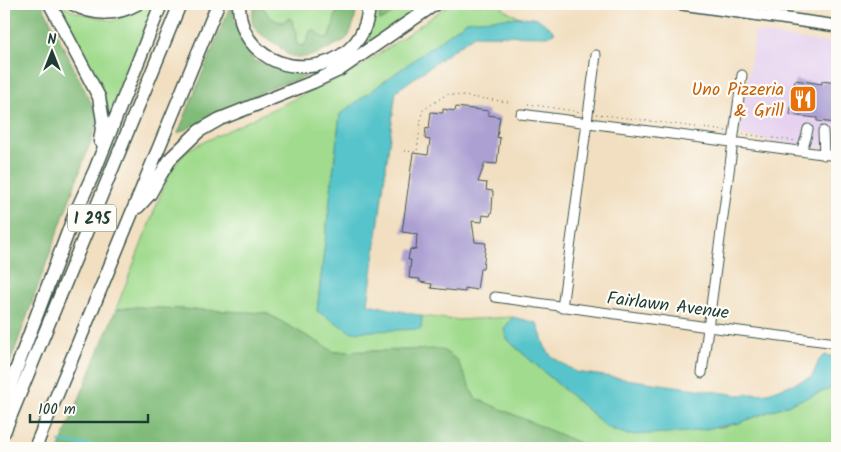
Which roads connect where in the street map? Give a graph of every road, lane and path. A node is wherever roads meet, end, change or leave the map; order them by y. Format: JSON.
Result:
{"nodes":[{"id":1,"x":50,"y":4,"type":"edge"},
{"id":2,"x":74,"y":4,"type":"edge"},
{"id":3,"x":137,"y":4,"type":"edge"},
{"id":4,"x":161,"y":4,"type":"edge"},
{"id":5,"x":180,"y":4,"type":"edge"},
{"id":6,"x":218,"y":4,"type":"edge"},
{"id":7,"x":239,"y":4,"type":"edge"},
{"id":8,"x":369,"y":4,"type":"edge"},
{"id":9,"x":435,"y":4,"type":"edge"},
{"id":10,"x":682,"y":4,"type":"edge"},
{"id":11,"x":837,"y":26,"type":"edge"},
{"id":12,"x":596,"y":55,"type":"dead end"},
{"id":13,"x":742,"y":75,"type":"dead end"},
{"id":14,"x":516,"y":103,"type":"dead end"},
{"id":15,"x":528,"y":104,"type":"dead end"},
{"id":16,"x":582,"y":112,"type":"dead end"},
{"id":17,"x":521,"y":114,"type":"dead end"},
{"id":18,"x":594,"y":114,"type":"dead end"},
{"id":19,"x":587,"y":123,"type":"junction"},
{"id":20,"x":808,"y":129,"type":"dead end"},
{"id":21,"x":823,"y":131,"type":"dead end"},
{"id":22,"x":727,"y":132,"type":"dead end"},
{"id":23,"x":741,"y":134,"type":"dead end"},
{"id":24,"x":733,"y":142,"type":"junction"},
{"id":25,"x":800,"y":146,"type":"junction"},
{"id":26,"x":404,"y":151,"type":"dead end"},
{"id":27,"x":824,"y":155,"type":"junction"},
{"id":28,"x":837,"y":156,"type":"edge"},
{"id":29,"x":81,"y":197,"type":"junction"},
{"id":30,"x":131,"y":214,"type":"junction"},
{"id":31,"x":495,"y":298,"type":"dead end"},
{"id":32,"x":562,"y":308,"type":"junction"},
{"id":33,"x":708,"y":327,"type":"junction"},
{"id":34,"x":837,"y":343,"type":"edge"},
{"id":35,"x":702,"y":373,"type":"dead end"},
{"id":36,"x":4,"y":402,"type":"edge"},
{"id":37,"x":4,"y":432,"type":"edge"},
{"id":38,"x":35,"y":448,"type":"edge"}],
"edges":[{"from":1,"to":29,"type":"highway"},
{"from":2,"to":3,"type":"highway"},
{"from":4,"to":29,"type":"highway"},
{"from":5,"to":37,"type":"highway","number":"I 295"},
{"from":6,"to":30,"type":"highway","number":"I 295"},
{"from":7,"to":8,"type":"highway"},
{"from":9,"to":30,"type":"highway"},
{"from":10,"to":11,"type":"main road"},
{"from":12,"to":19,"type":"street"},
{"from":13,"to":24,"type":"street"},
{"from":14,"to":26,"type":"path"},
{"from":15,"to":16,"type":"path"},
{"from":17,"to":19,"type":"street"},
{"from":18,"to":22,"type":"path"},
{"from":19,"to":24,"type":"street"},
{"from":19,"to":32,"type":"street"},
{"from":20,"to":25,"type":"street"},
{"from":21,"to":27,"type":"street"},
{"from":23,"to":25,"type":"path"},
{"from":24,"to":25,"type":"street"},
{"from":24,"to":33,"type":"street"},
{"from":25,"to":27,"type":"street"},
{"from":27,"to":28,"type":"street"},
{"from":29,"to":36,"type":"highway"},
{"from":30,"to":38,"type":"highway","number":"I 295"},
{"from":31,"to":32,"type":"street","name":"Fairlawn Avenue"},
{"from":32,"to":33,"type":"street","name":"Fairlawn Avenue"},
{"from":33,"to":34,"type":"street","name":"Fairlawn Avenue"},
{"from":33,"to":35,"type":"street"}]}
